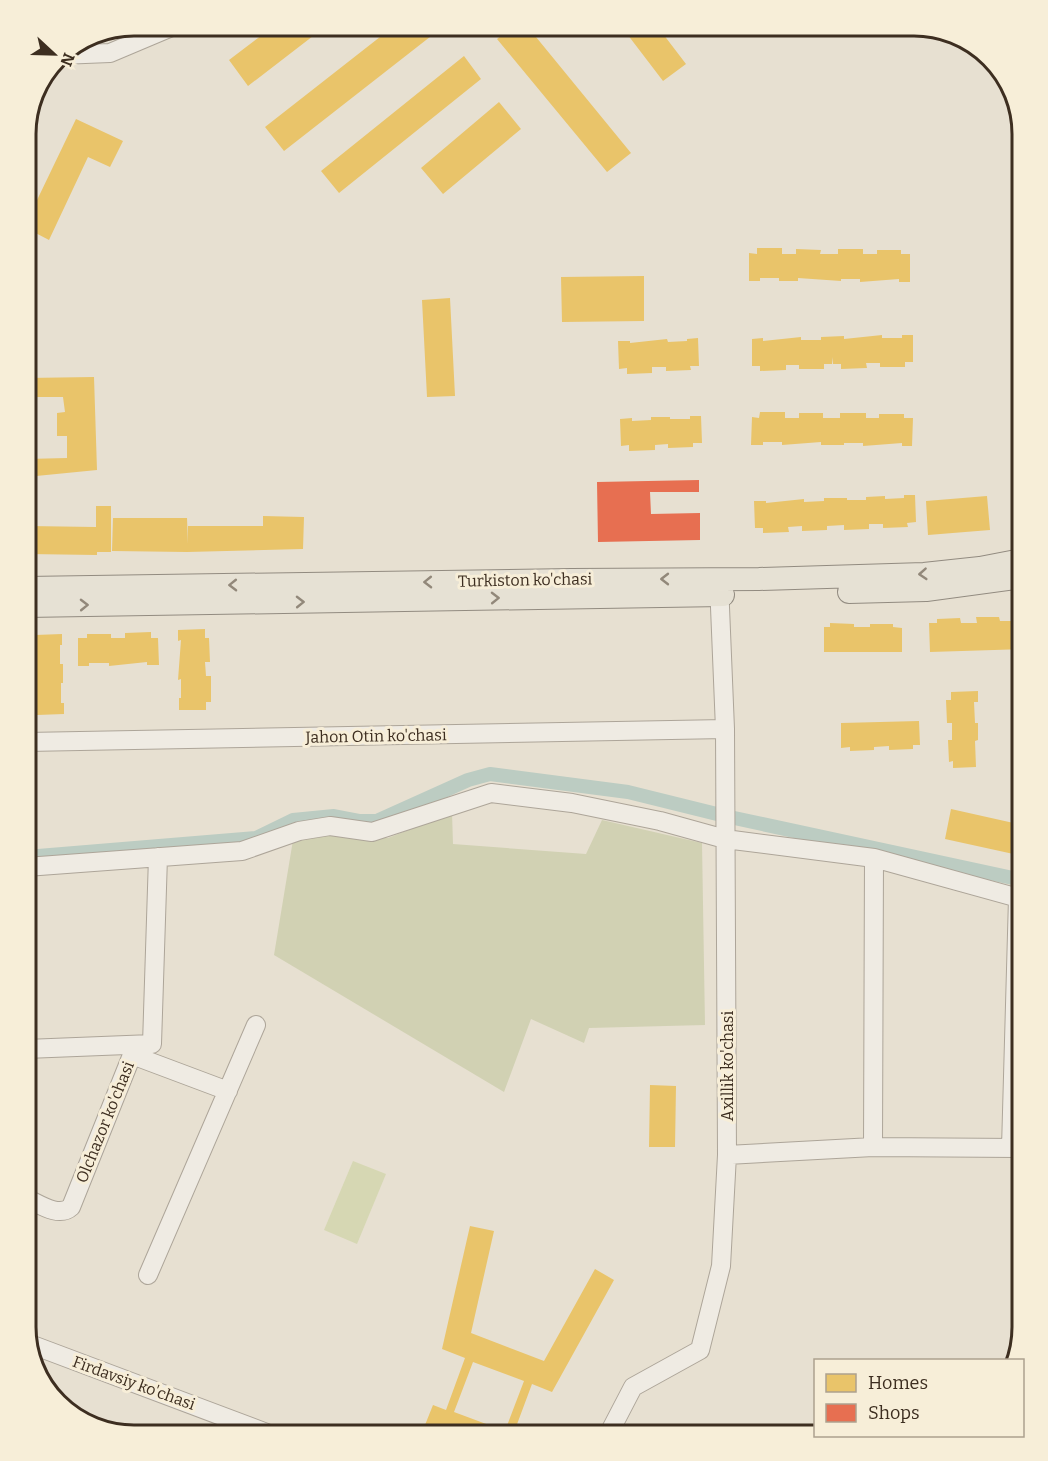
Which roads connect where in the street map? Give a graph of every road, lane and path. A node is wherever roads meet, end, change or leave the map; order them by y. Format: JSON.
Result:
{"nodes":[{"id":1,"x":150,"y":36,"type":"edge"},
{"id":2,"x":84,"y":54,"type":"edge"},
{"id":3,"x":1012,"y":562,"type":"edge"},
{"id":4,"x":1012,"y":578,"type":"edge"},
{"id":5,"x":719,"y":587,"type":"junction"},
{"id":6,"x":36,"y":588,"type":"edge"},
{"id":7,"x":36,"y":606,"type":"edge"},
{"id":8,"x":725,"y":729,"type":"junction"},
{"id":9,"x":36,"y":742,"type":"edge"},
{"id":10,"x":725,"y":835,"type":"junction"},
{"id":11,"x":158,"y":857,"type":"junction"},
{"id":12,"x":874,"y":858,"type":"junction"},
{"id":13,"x":36,"y":866,"type":"edge"},
{"id":14,"x":1012,"y":896,"type":"edge"},
{"id":15,"x":256,"y":1025,"type":"dead end"},
{"id":16,"x":36,"y":1049,"type":"edge"},
{"id":17,"x":134,"y":1050,"type":"junction"},
{"id":18,"x":228,"y":1091,"type":"junction"},
{"id":19,"x":873,"y":1147,"type":"junction"},
{"id":20,"x":1012,"y":1148,"type":"edge"},
{"id":21,"x":727,"y":1155,"type":"junction"},
{"id":22,"x":36,"y":1202,"type":"edge"},
{"id":23,"x":148,"y":1275,"type":"dead end"},
{"id":24,"x":38,"y":1347,"type":"edge"},
{"id":25,"x":245,"y":1425,"type":"edge"},
{"id":26,"x":613,"y":1425,"type":"edge"}],
"edges":[{"from":1,"to":2,"type":"street"},
{"from":3,"to":5,"type":"main road","name":"Turkiston ko'chasi","one_way":true},
{"from":4,"to":5,"type":"main road","name":"Turkiston ko'chasi"},
{"from":5,"to":6,"type":"main road","name":"Turkiston ko'chasi","one_way":true},
{"from":7,"to":5,"type":"main road","name":"Turkiston ko'chasi","one_way":true},
{"from":5,"to":8,"type":"street"},
{"from":8,"to":9,"type":"street","name":"Jahon Otin ko'chasi"},
{"from":8,"to":10,"type":"street","name":"Axillik ko'chasi"},
{"from":10,"to":11,"type":"street"},
{"from":10,"to":12,"type":"street"},
{"from":10,"to":21,"type":"street","name":"Axillik ko'chasi"},
{"from":11,"to":13,"type":"street"},
{"from":11,"to":17,"type":"street","name":"Olchazor ko'chasi"},
{"from":12,"to":14,"type":"street"},
{"from":12,"to":19,"type":"street"},
{"from":15,"to":18,"type":"street"},
{"from":16,"to":17,"type":"street"},
{"from":17,"to":18,"type":"street"},
{"from":17,"to":22,"type":"street","name":"Olchazor ko'chasi"},
{"from":18,"to":23,"type":"street"},
{"from":19,"to":20,"type":"street"},
{"from":19,"to":21,"type":"street"},
{"from":21,"to":26,"type":"street","name":"Axillik ko'chasi"},
{"from":24,"to":25,"type":"street","name":"Firdavsiy ko'chasi"}]}
